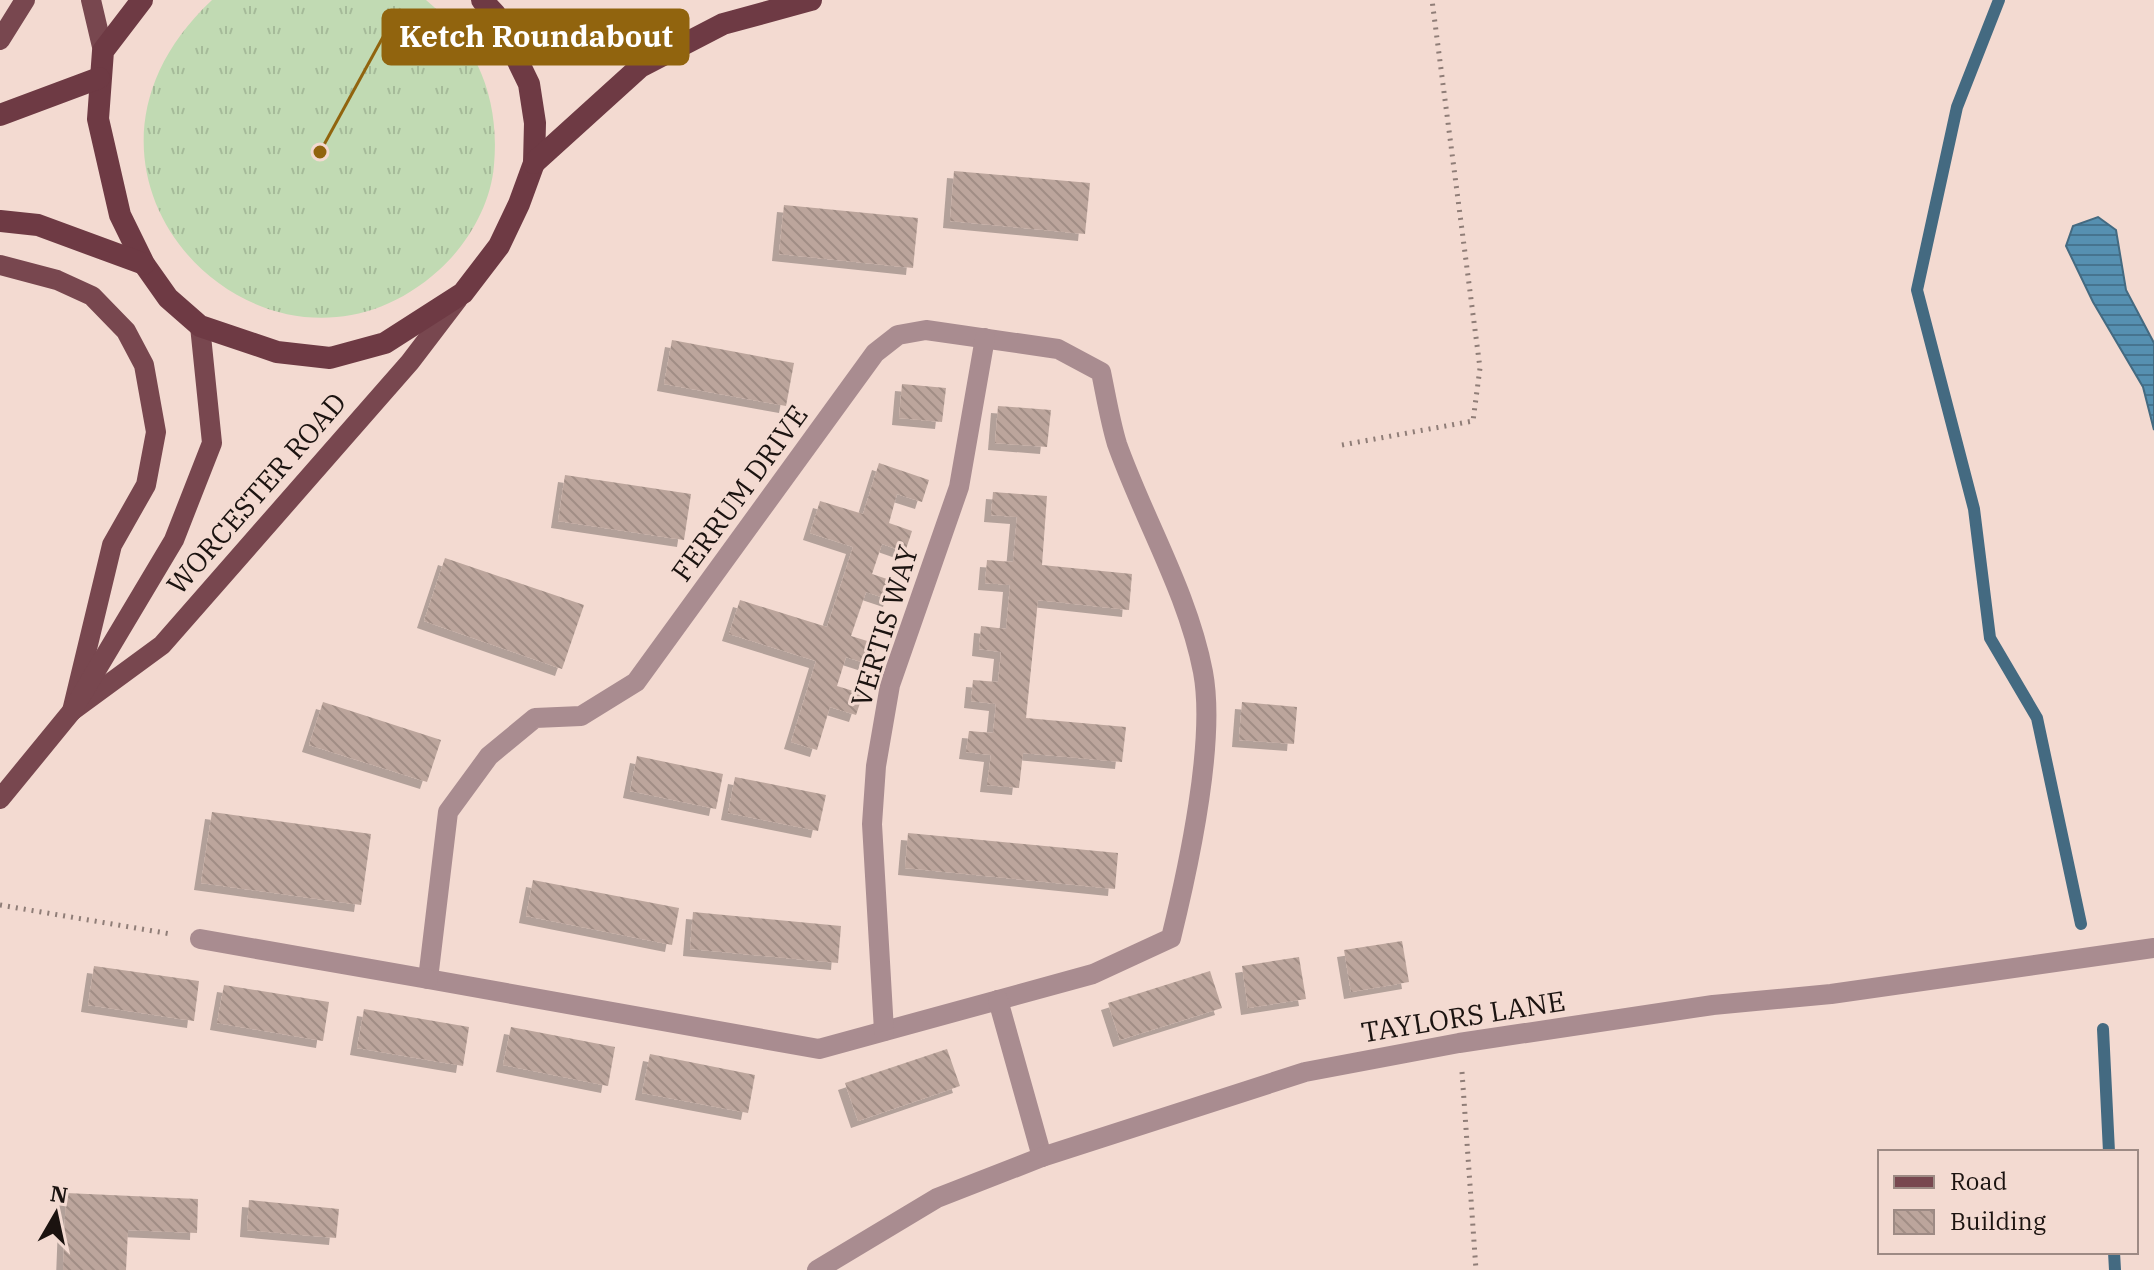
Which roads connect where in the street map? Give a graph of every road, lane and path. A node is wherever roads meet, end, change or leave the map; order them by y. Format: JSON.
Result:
{"nodes":[{"id":1,"x":25,"y":0,"type":"edge"},
{"id":2,"x":91,"y":0,"type":"edge"},
{"id":3,"x":142,"y":0,"type":"edge"},
{"id":4,"x":482,"y":0,"type":"edge"},
{"id":5,"x":811,"y":0,"type":"edge"},
{"id":6,"x":1432,"y":0,"type":"edge"},
{"id":7,"x":0,"y":40,"type":"edge"},
{"id":8,"x":103,"y":51,"type":"junction"},
{"id":9,"x":99,"y":78,"type":"junction"},
{"id":10,"x":0,"y":115,"type":"edge"},
{"id":11,"x":534,"y":163,"type":"junction"},
{"id":12,"x":0,"y":221,"type":"edge"},
{"id":13,"x":144,"y":264,"type":"junction"},
{"id":14,"x":0,"y":265,"type":"edge"},
{"id":15,"x":463,"y":293,"type":"junction"},
{"id":16,"x":200,"y":326,"type":"junction"},
{"id":17,"x":985,"y":338,"type":"junction"},
{"id":18,"x":1342,"y":445,"type":"dead end"},
{"id":19,"x":72,"y":711,"type":"junction"},
{"id":20,"x":0,"y":799,"type":"edge"},
{"id":21,"x":0,"y":905,"type":"edge"},
{"id":22,"x":200,"y":939,"type":"joint"},
{"id":23,"x":2154,"y":948,"type":"edge"},
{"id":24,"x":428,"y":979,"type":"junction"},
{"id":25,"x":998,"y":1000,"type":"junction"},
{"id":26,"x":884,"y":1031,"type":"junction"},
{"id":27,"x":1459,"y":1043,"type":"junction"},
{"id":28,"x":1042,"y":1157,"type":"junction"},
{"id":29,"x":817,"y":1270,"type":"edge"},
{"id":30,"x":1476,"y":1270,"type":"edge"}],
"edges":[{"from":1,"to":7,"type":"main road"},
{"from":2,"to":8,"type":"main road"},
{"from":3,"to":8,"type":"highway"},
{"from":4,"to":11,"type":"highway"},
{"from":5,"to":11,"type":"highway"},
{"from":6,"to":18,"type":"path"},
{"from":8,"to":9,"type":"highway"},
{"from":9,"to":10,"type":"highway"},
{"from":9,"to":13,"type":"highway"},
{"from":11,"to":15,"type":"highway"},
{"from":12,"to":13,"type":"highway"},
{"from":13,"to":16,"type":"highway"},
{"from":14,"to":19,"type":"main road"},
{"from":15,"to":16,"type":"highway"},
{"from":15,"to":19,"type":"main road","name":"WORCESTER ROAD"},
{"from":16,"to":19,"type":"main road","name":"WORCESTER ROAD"},
{"from":17,"to":24,"type":"street","name":"FERRUM DRIVE"},
{"from":17,"to":25,"type":"street","name":"FERRUM DRIVE"},
{"from":17,"to":26,"type":"street","name":"VERTIS WAY"},
{"from":19,"to":20,"type":"main road","name":"WORCESTER ROAD"},
{"from":21,"to":22,"type":"path"},
{"from":22,"to":24,"type":"street"},
{"from":23,"to":27,"type":"street","name":"TAYLORS LANE"},
{"from":24,"to":26,"type":"street","name":"FERRUM DRIVE"},
{"from":25,"to":26,"type":"street","name":"FERRUM DRIVE"},
{"from":25,"to":28,"type":"street"},
{"from":27,"to":28,"type":"street","name":"TAYLORS LANE"},
{"from":27,"to":30,"type":"path"},
{"from":28,"to":29,"type":"street","name":"TAYLORS LANE"}]}
